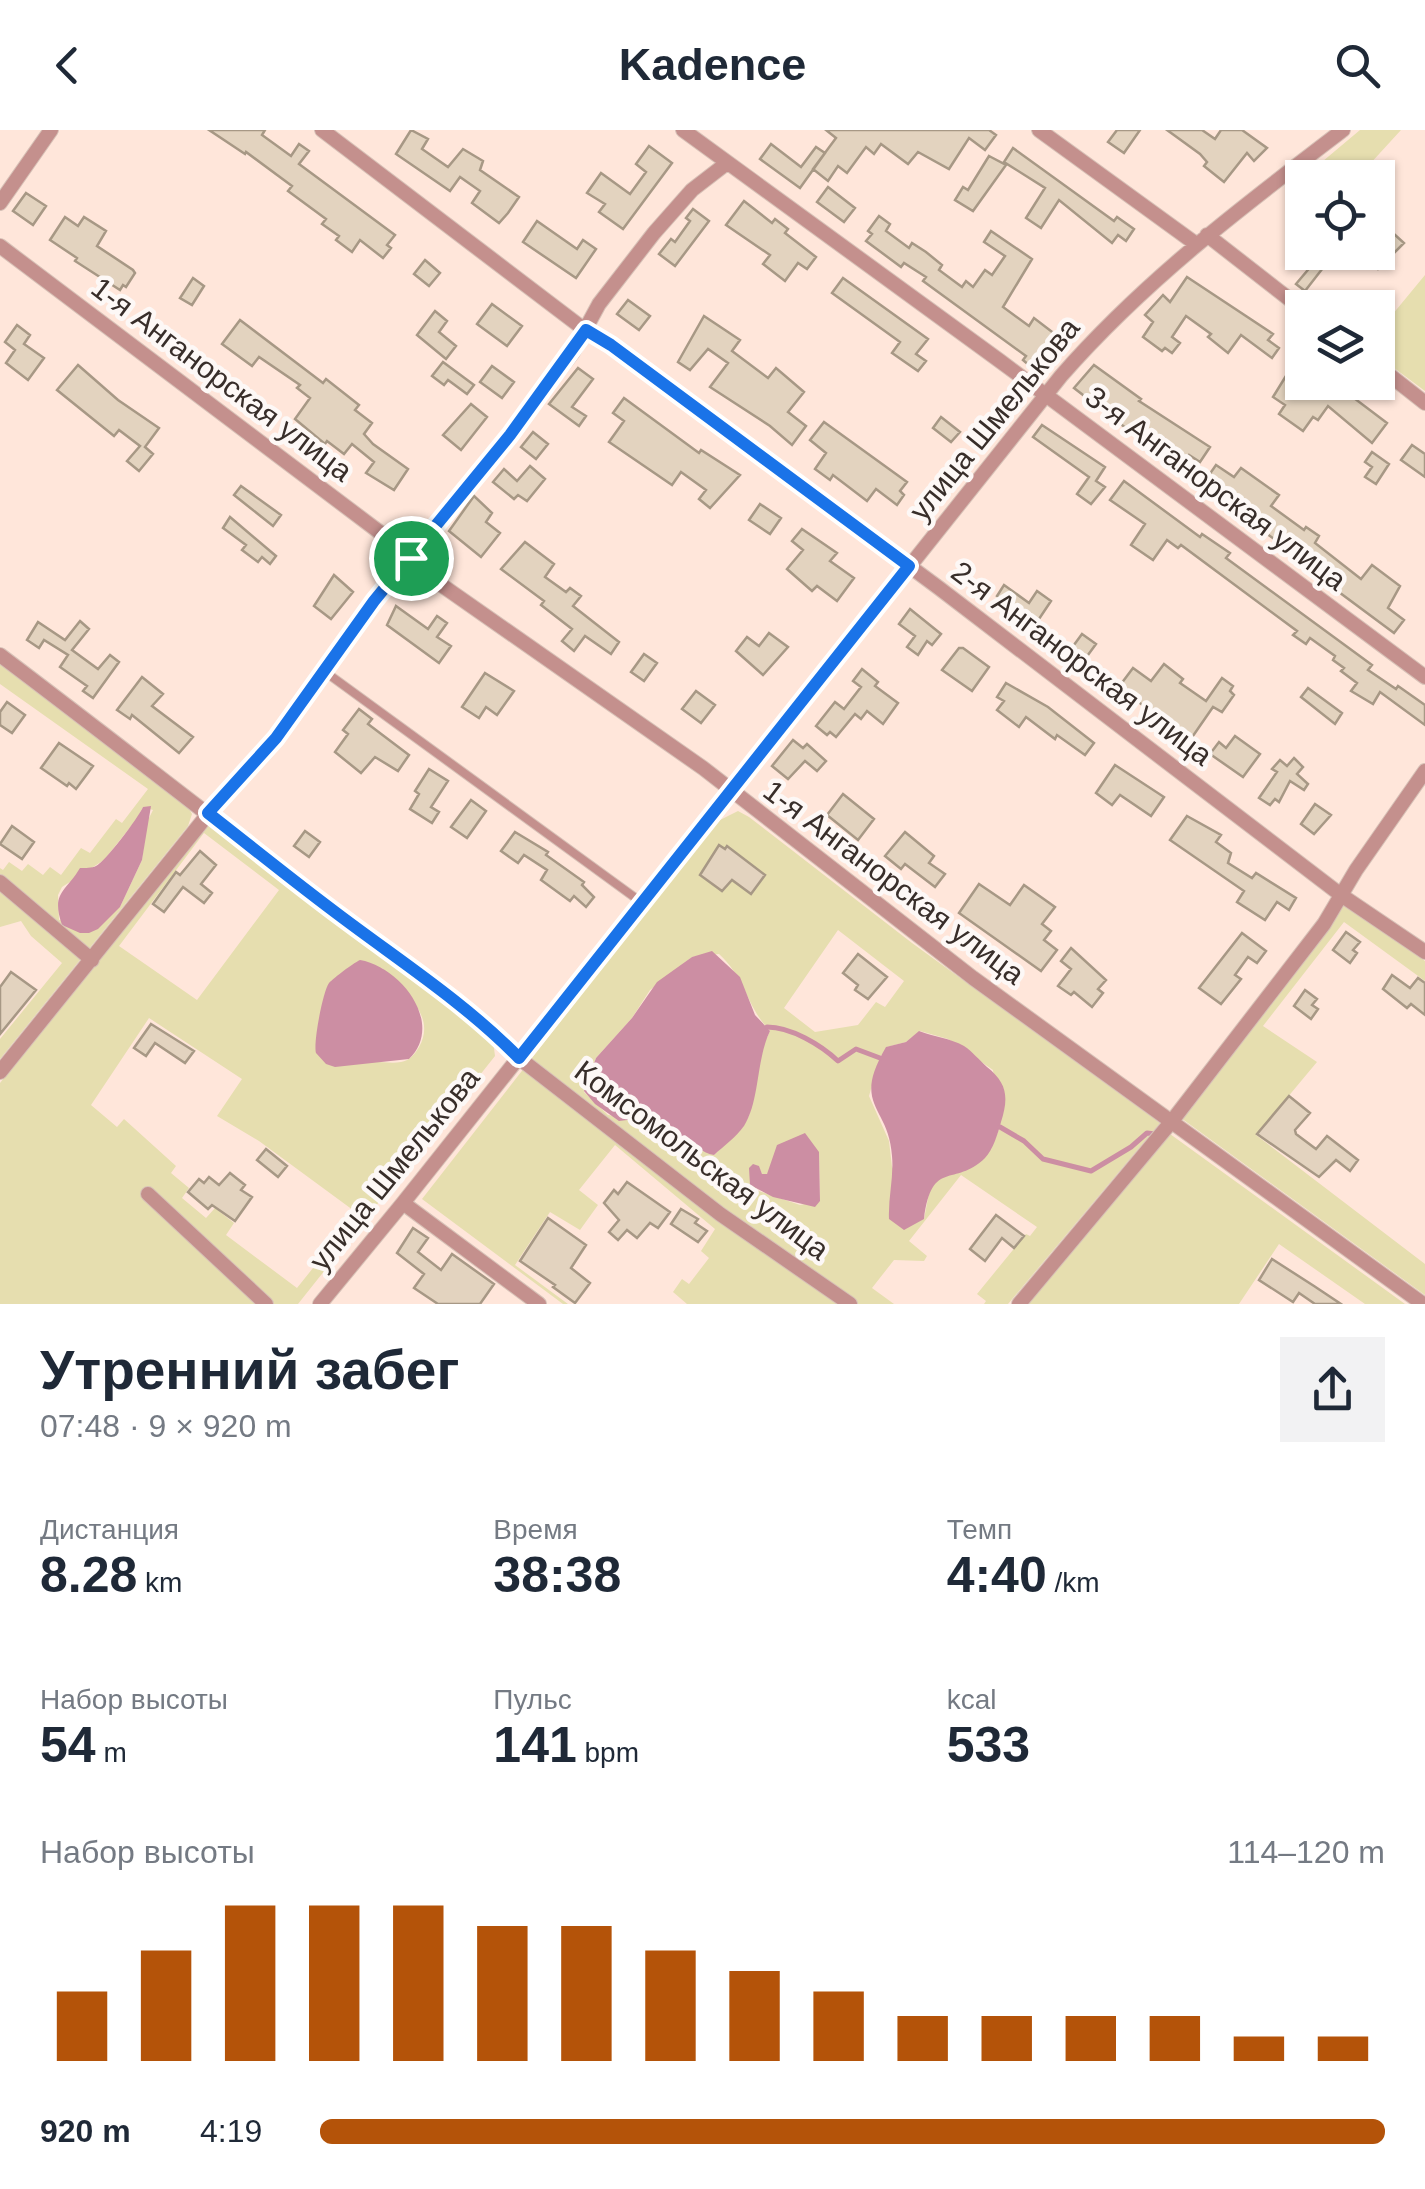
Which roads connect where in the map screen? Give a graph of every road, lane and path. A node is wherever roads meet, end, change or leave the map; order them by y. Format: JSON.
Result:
{"nodes":[{"id":1,"x":51,"y":130,"type":"edge"},
{"id":2,"x":322,"y":130,"type":"edge"},
{"id":3,"x":683,"y":130,"type":"edge"},
{"id":4,"x":1039,"y":130,"type":"edge"},
{"id":5,"x":1343,"y":130,"type":"edge"},
{"id":6,"x":727,"y":163,"type":"junction"},
{"id":7,"x":0,"y":203,"type":"edge"},
{"id":8,"x":1201,"y":240,"type":"junction"},
{"id":9,"x":0,"y":246,"type":"edge"},
{"id":10,"x":1285,"y":297,"type":"edge"},
{"id":11,"x":586,"y":330,"type":"junction"},
{"id":12,"x":1395,"y":379,"type":"edge"},
{"id":13,"x":1045,"y":395,"type":"junction"},
{"id":14,"x":1425,"y":402,"type":"edge"},
{"id":15,"x":411,"y":558,"type":"junction"},
{"id":16,"x":909,"y":566,"type":"junction"},
{"id":17,"x":0,"y":656,"type":"edge"},
{"id":18,"x":324,"y":671,"type":"junction"},
{"id":19,"x":1425,"y":677,"type":"edge"},
{"id":20,"x":1425,"y":771,"type":"edge"},
{"id":21,"x":729,"y":790,"type":"junction"},
{"id":22,"x":208,"y":813,"type":"junction"},
{"id":23,"x":0,"y":882,"type":"edge"},
{"id":24,"x":1341,"y":895,"type":"junction"},
{"id":25,"x":640,"y":902,"type":"junction"},
{"id":26,"x":1425,"y":952,"type":"edge"},
{"id":27,"x":92,"y":960,"type":"junction"},
{"id":28,"x":519,"y":1058,"type":"junction"},
{"id":29,"x":0,"y":1072,"type":"edge"},
{"id":30,"x":1172,"y":1121,"type":"junction"},
{"id":31,"x":148,"y":1194,"type":"dead end"},
{"id":32,"x":403,"y":1204,"type":"junction"},
{"id":33,"x":266,"y":1304,"type":"edge"},
{"id":34,"x":320,"y":1304,"type":"edge"},
{"id":35,"x":539,"y":1304,"type":"edge"},
{"id":36,"x":850,"y":1304,"type":"edge"},
{"id":37,"x":1018,"y":1304,"type":"edge"},
{"id":38,"x":1423,"y":1304,"type":"edge"}],
"edges":[{"from":1,"to":7,"type":"street"},
{"from":2,"to":11,"type":"street","name":"2-я Анганорская улица"},
{"from":3,"to":6,"type":"street","name":"3-я Анганорская улица"},
{"from":4,"to":8,"type":"street"},
{"from":5,"to":8,"type":"street","name":"улица Шмелькова"},
{"from":6,"to":11,"type":"street"},
{"from":6,"to":13,"type":"street","name":"3-я Анганорская улица"},
{"from":8,"to":10,"type":"street"},
{"from":8,"to":13,"type":"street","name":"улица Шмелькова"},
{"from":9,"to":15,"type":"street","name":"1-я Анганорская улица"},
{"from":11,"to":15,"type":"street"},
{"from":11,"to":16,"type":"street","name":"2-я Анганорская улица"},
{"from":12,"to":14,"type":"street"},
{"from":13,"to":16,"type":"street","name":"улица Шмелькова"},
{"from":13,"to":19,"type":"street","name":"3-я Анганорская улица"},
{"from":15,"to":18,"type":"street"},
{"from":15,"to":21,"type":"street","name":"1-я Анганорская улица"},
{"from":16,"to":21,"type":"street","name":"улица Шмелькова"},
{"from":16,"to":24,"type":"street","name":"2-я Анганорская улица"},
{"from":17,"to":22,"type":"street","name":"Комсомольская улица"},
{"from":18,"to":22,"type":"street"},
{"from":18,"to":25,"type":"lane"},
{"from":20,"to":24,"type":"street"},
{"from":21,"to":25,"type":"street","name":"улица Шмелькова"},
{"from":21,"to":30,"type":"street","name":"1-я Анганорская улица"},
{"from":22,"to":27,"type":"street"},
{"from":22,"to":28,"type":"street","name":"Комсомольская улица"},
{"from":23,"to":27,"type":"street"},
{"from":24,"to":26,"type":"street","name":"2-я Анганорская улица"},
{"from":24,"to":30,"type":"street"},
{"from":25,"to":28,"type":"street","name":"улица Шмелькова"},
{"from":27,"to":29,"type":"street"},
{"from":28,"to":32,"type":"street","name":"улица Шмелькова"},
{"from":28,"to":36,"type":"street","name":"Комсомольская улица"},
{"from":30,"to":37,"type":"street"},
{"from":30,"to":38,"type":"street","name":"1-я Анганорская улица"},
{"from":31,"to":33,"type":"street"},
{"from":32,"to":34,"type":"street","name":"улица Шмелькова"},
{"from":32,"to":35,"type":"street"}]}
